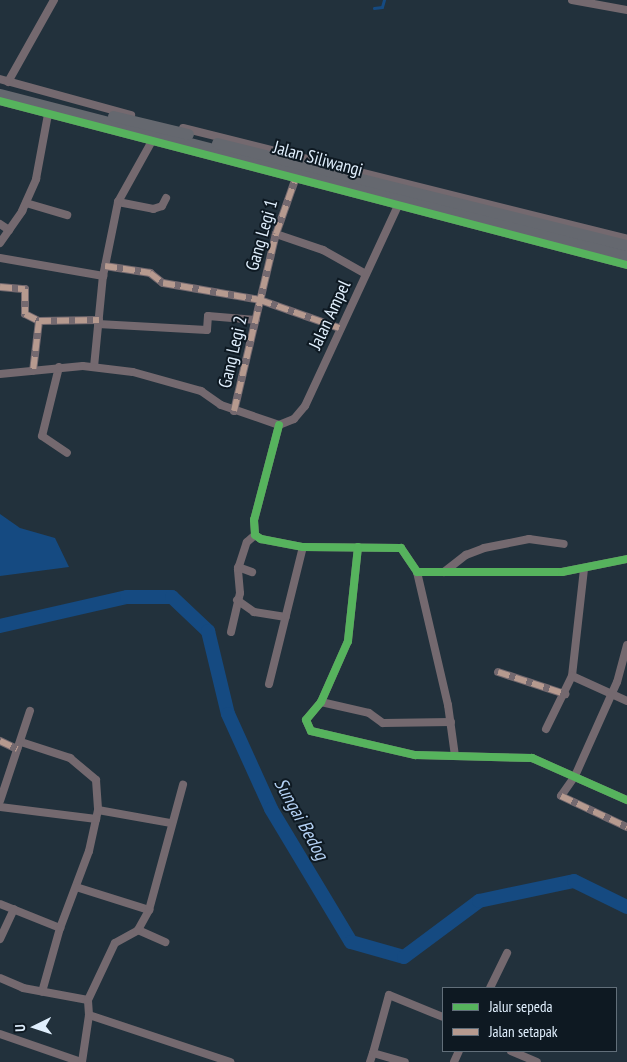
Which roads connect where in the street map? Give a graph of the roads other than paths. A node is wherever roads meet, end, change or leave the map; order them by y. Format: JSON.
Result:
{"nodes":[{"id":1,"x":54,"y":0,"type":"edge"},
{"id":2,"x":572,"y":0,"type":"edge"},
{"id":3,"x":627,"y":10,"type":"edge"},
{"id":4,"x":3,"y":83,"type":"edge"},
{"id":5,"x":0,"y":94,"type":"edge"},
{"id":6,"x":0,"y":101,"type":"edge"},
{"id":7,"x":48,"y":114,"type":"junction"},
{"id":8,"x":132,"y":125,"type":"junction"},
{"id":9,"x":152,"y":141,"type":"junction"},
{"id":10,"x":221,"y":148,"type":"junction"},
{"id":11,"x":256,"y":149,"type":"junction"},
{"id":12,"x":319,"y":165,"type":"junction"},
{"id":13,"x":299,"y":178,"type":"junction"},
{"id":14,"x":166,"y":198,"type":"dead end"},
{"id":15,"x":118,"y":202,"type":"junction"},
{"id":16,"x":26,"y":203,"type":"junction"},
{"id":17,"x":397,"y":208,"type":"junction"},
{"id":18,"x":67,"y":215,"type":"dead end"},
{"id":19,"x":0,"y":224,"type":"edge"},
{"id":20,"x":9,"y":230,"type":"junction"},
{"id":21,"x":276,"y":234,"type":"junction"},
{"id":22,"x":627,"y":239,"type":"edge"},
{"id":23,"x":0,"y":244,"type":"edge"},
{"id":24,"x":627,"y":245,"type":"edge"},
{"id":25,"x":627,"y":256,"type":"edge"},
{"id":26,"x":0,"y":258,"type":"edge"},
{"id":27,"x":627,"y":264,"type":"edge"},
{"id":28,"x":105,"y":266,"type":"junction"},
{"id":29,"x":366,"y":274,"type":"junction"},
{"id":30,"x":103,"y":276,"type":"junction"},
{"id":31,"x":0,"y":287,"type":"edge"},
{"id":32,"x":260,"y":300,"type":"junction"},
{"id":33,"x":39,"y":320,"type":"junction"},
{"id":34,"x":256,"y":320,"type":"junction"},
{"id":35,"x":99,"y":322,"type":"junction"},
{"id":36,"x":339,"y":328,"type":"junction"},
{"id":37,"x":59,"y":367,"type":"junction"},
{"id":38,"x":94,"y":367,"type":"junction"},
{"id":39,"x":33,"y":371,"type":"junction"},
{"id":40,"x":0,"y":374,"type":"edge"},
{"id":41,"x":234,"y":411,"type":"junction"},
{"id":42,"x":279,"y":426,"type":"junction"},
{"id":43,"x":68,"y":453,"type":"dead end"},
{"id":44,"x":254,"y":534,"type":"junction"},
{"id":45,"x":564,"y":544,"type":"dead end"},
{"id":46,"x":303,"y":547,"type":"junction"},
{"id":47,"x":358,"y":547,"type":"junction"},
{"id":48,"x":627,"y":559,"type":"edge"},
{"id":49,"x":238,"y":567,"type":"junction"},
{"id":50,"x":584,"y":569,"type":"junction"},
{"id":51,"x":252,"y":572,"type":"dead end"},
{"id":52,"x":417,"y":572,"type":"junction"},
{"id":53,"x":444,"y":572,"type":"junction"},
{"id":54,"x":237,"y":600,"type":"junction"},
{"id":55,"x":286,"y":617,"type":"junction"},
{"id":56,"x":232,"y":632,"type":"dead end"},
{"id":57,"x":627,"y":645,"type":"edge"},
{"id":58,"x":498,"y":672,"type":"dead end"},
{"id":59,"x":572,"y":676,"type":"junction"},
{"id":60,"x":269,"y":684,"type":"dead end"},
{"id":61,"x":564,"y":694,"type":"junction"},
{"id":62,"x":611,"y":695,"type":"junction"},
{"id":63,"x":627,"y":701,"type":"edge"},
{"id":64,"x":322,"y":702,"type":"junction"},
{"id":65,"x":30,"y":711,"type":"dead end"},
{"id":66,"x":451,"y":722,"type":"junction"},
{"id":67,"x":546,"y":729,"type":"dead end"},
{"id":68,"x":0,"y":740,"type":"edge"},
{"id":69,"x":19,"y":745,"type":"junction"},
{"id":70,"x":454,"y":756,"type":"junction"},
{"id":71,"x":575,"y":776,"type":"junction"},
{"id":72,"x":183,"y":785,"type":"dead end"},
{"id":73,"x":1,"y":796,"type":"edge"},
{"id":74,"x":627,"y":800,"type":"edge"},
{"id":75,"x":0,"y":807,"type":"edge"},
{"id":76,"x":98,"y":810,"type":"junction"},
{"id":77,"x":96,"y":818,"type":"junction"},
{"id":78,"x":170,"y":823,"type":"junction"},
{"id":79,"x":627,"y":827,"type":"edge"},
{"id":80,"x":76,"y":887,"type":"junction"},
{"id":81,"x":0,"y":904,"type":"edge"},
{"id":82,"x":14,"y":909,"type":"junction"},
{"id":83,"x":149,"y":910,"type":"junction"},
{"id":84,"x":60,"y":928,"type":"junction"},
{"id":85,"x":138,"y":930,"type":"junction"},
{"id":86,"x":0,"y":939,"type":"edge"},
{"id":87,"x":166,"y":942,"type":"dead end"},
{"id":88,"x":507,"y":953,"type":"dead end"},
{"id":89,"x":0,"y":978,"type":"edge"},
{"id":90,"x":490,"y":987,"type":"edge"},
{"id":91,"x":42,"y":992,"type":"junction"},
{"id":92,"x":88,"y":1000,"type":"junction"},
{"id":93,"x":89,"y":1015,"type":"junction"},
{"id":94,"x":442,"y":1017,"type":"edge"},
{"id":95,"x":0,"y":1034,"type":"edge"},
{"id":96,"x":513,"y":1052,"type":"edge"},
{"id":97,"x":373,"y":1053,"type":"junction"},
{"id":98,"x":81,"y":1062,"type":"edge"},
{"id":99,"x":230,"y":1062,"type":"edge"},
{"id":100,"x":370,"y":1062,"type":"edge"},
{"id":101,"x":405,"y":1062,"type":"edge"},
{"id":102,"x":537,"y":1062,"type":"edge"}],
"edges":[{"from":1,"to":4,"type":"street"},
{"from":2,"to":3,"type":"street"},
{"from":4,"to":8,"type":"highway","name":"Jalan Siliwangi"},
{"from":5,"to":8,"type":"highway","name":"Jalan Siliwangi"},
{"from":6,"to":7,"type":"street"},
{"from":7,"to":8,"type":"street"},
{"from":7,"to":16,"type":"street"},
{"from":8,"to":9,"type":"street"},
{"from":8,"to":10,"type":"highway","name":"Jalan Siliwangi"},
{"from":8,"to":11,"type":"street"},
{"from":9,"to":13,"type":"street"},
{"from":9,"to":15,"type":"street"},
{"from":10,"to":11,"type":"highway","name":"Jalan Siliwangi"},
{"from":10,"to":13,"type":"highway","name":"Jalan Siliwangi"},
{"from":11,"to":12,"type":"highway","name":"Jalan Siliwangi"},
{"from":12,"to":22,"type":"street"},
{"from":12,"to":24,"type":"highway","name":"Jalan Siliwangi"},
{"from":13,"to":17,"type":"street"},
{"from":13,"to":21,"type":"street","name":"Gang Legi 1"},
{"from":13,"to":25,"type":"highway","name":"Jalan Siliwangi"},
{"from":14,"to":15,"type":"street"},
{"from":15,"to":28,"type":"street"},
{"from":16,"to":18,"type":"street"},
{"from":16,"to":20,"type":"street"},
{"from":17,"to":27,"type":"street"},
{"from":17,"to":29,"type":"street","name":"Jalan Ampel"},
{"from":19,"to":20,"type":"street"},
{"from":20,"to":23,"type":"street"},
{"from":21,"to":29,"type":"street"},
{"from":21,"to":32,"type":"street","name":"Gang Legi 1"},
{"from":26,"to":30,"type":"street"},
{"from":28,"to":30,"type":"street"},
{"from":28,"to":32,"type":"street"},
{"from":29,"to":36,"type":"street","name":"Jalan Ampel"},
{"from":30,"to":35,"type":"street"},
{"from":31,"to":33,"type":"street"},
{"from":32,"to":34,"type":"street","name":"Gang Legi 2"},
{"from":32,"to":36,"type":"street"},
{"from":33,"to":35,"type":"street"},
{"from":33,"to":39,"type":"street"},
{"from":34,"to":35,"type":"street"},
{"from":34,"to":41,"type":"street","name":"Gang Legi 2"},
{"from":35,"to":38,"type":"street"},
{"from":36,"to":42,"type":"street","name":"Jalan Ampel"},
{"from":37,"to":38,"type":"street"},
{"from":37,"to":39,"type":"street"},
{"from":37,"to":43,"type":"street"},
{"from":38,"to":41,"type":"street"},
{"from":39,"to":40,"type":"street"},
{"from":41,"to":42,"type":"street"},
{"from":42,"to":44,"type":"street"},
{"from":44,"to":46,"type":"street"},
{"from":44,"to":49,"type":"street"},
{"from":45,"to":53,"type":"street"},
{"from":46,"to":47,"type":"street"},
{"from":46,"to":55,"type":"street"},
{"from":47,"to":52,"type":"street"},
{"from":47,"to":64,"type":"street"},
{"from":48,"to":50,"type":"street"},
{"from":49,"to":51,"type":"street"},
{"from":49,"to":54,"type":"street"},
{"from":50,"to":53,"type":"street"},
{"from":50,"to":59,"type":"street"},
{"from":52,"to":53,"type":"street"},
{"from":52,"to":66,"type":"street"},
{"from":54,"to":55,"type":"street"},
{"from":54,"to":56,"type":"street"},
{"from":55,"to":60,"type":"street"},
{"from":57,"to":62,"type":"street"},
{"from":58,"to":61,"type":"street"},
{"from":59,"to":61,"type":"street"},
{"from":59,"to":62,"type":"street"},
{"from":61,"to":67,"type":"street"},
{"from":62,"to":63,"type":"street"},
{"from":62,"to":71,"type":"street"},
{"from":64,"to":66,"type":"street"},
{"from":64,"to":70,"type":"street"},
{"from":65,"to":69,"type":"street"},
{"from":66,"to":70,"type":"street"},
{"from":68,"to":69,"type":"street"},
{"from":69,"to":73,"type":"street"},
{"from":69,"to":76,"type":"street"},
{"from":70,"to":71,"type":"street"},
{"from":71,"to":74,"type":"street"},
{"from":71,"to":79,"type":"street"},
{"from":72,"to":78,"type":"street"},
{"from":75,"to":77,"type":"street"},
{"from":76,"to":77,"type":"street"},
{"from":76,"to":78,"type":"street"},
{"from":77,"to":80,"type":"street"},
{"from":78,"to":83,"type":"street"},
{"from":80,"to":83,"type":"street"},
{"from":80,"to":84,"type":"street"},
{"from":81,"to":82,"type":"street"},
{"from":82,"to":84,"type":"street"},
{"from":82,"to":86,"type":"street"},
{"from":83,"to":85,"type":"street"},
{"from":84,"to":91,"type":"street"},
{"from":85,"to":87,"type":"street"},
{"from":85,"to":92,"type":"street"},
{"from":88,"to":90,"type":"street"},
{"from":89,"to":91,"type":"street"},
{"from":91,"to":92,"type":"street"},
{"from":92,"to":93,"type":"street"},
{"from":93,"to":98,"type":"street"},
{"from":93,"to":99,"type":"street"},
{"from":94,"to":97,"type":"street"},
{"from":95,"to":98,"type":"street"},
{"from":96,"to":102,"type":"street"},
{"from":97,"to":100,"type":"street"},
{"from":97,"to":101,"type":"street"}]}
